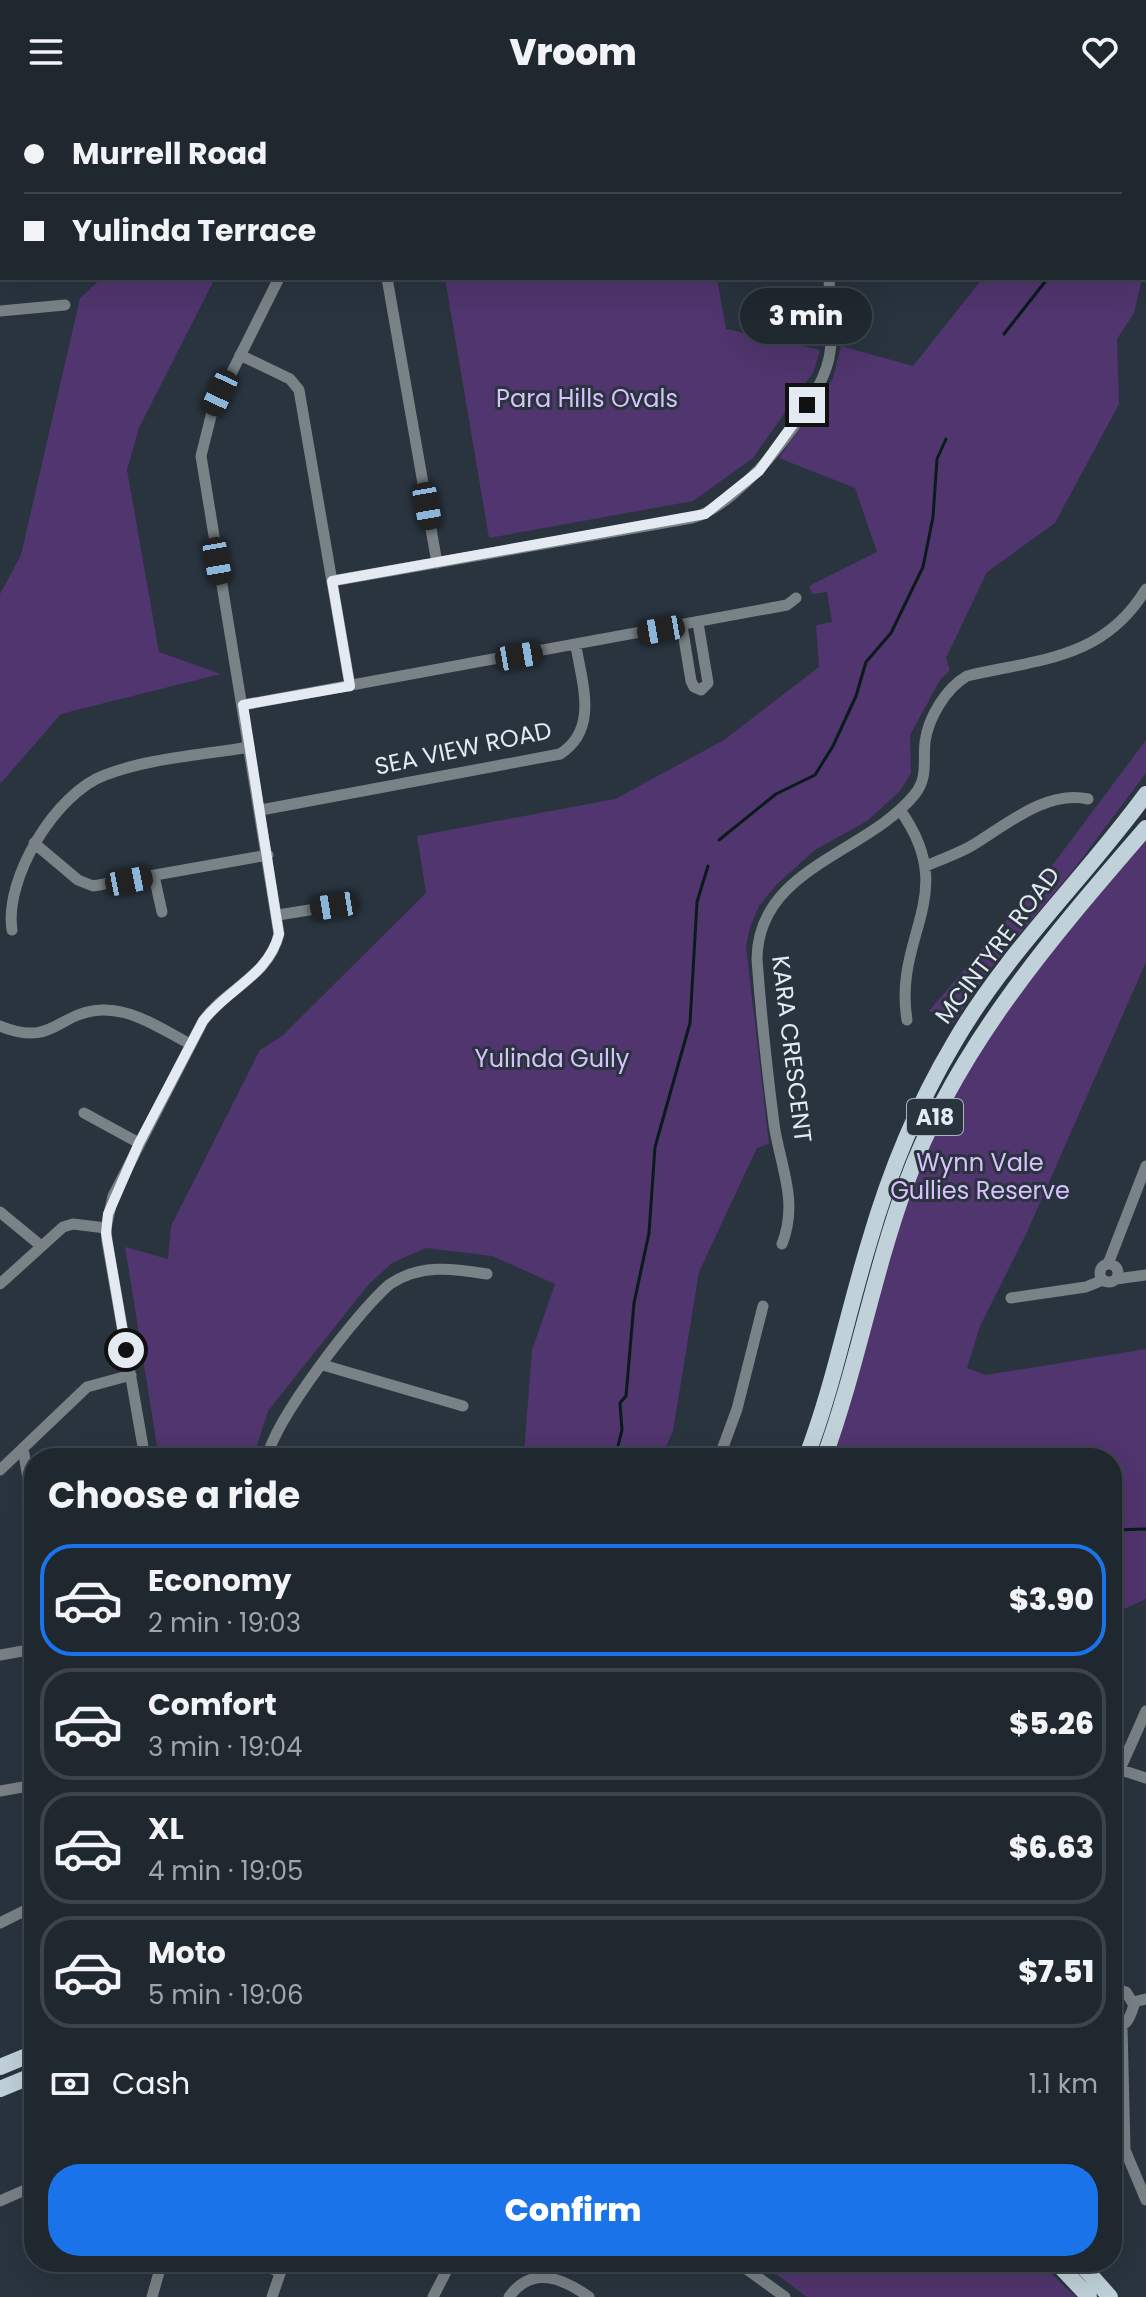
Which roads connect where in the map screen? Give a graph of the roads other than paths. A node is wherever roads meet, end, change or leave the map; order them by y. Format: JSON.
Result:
{"nodes":[{"id":1,"x":278,"y":280,"type":"edge"},
{"id":2,"x":387,"y":280,"type":"edge"},
{"id":3,"x":829,"y":280,"type":"edge"},
{"id":4,"x":65,"y":305,"type":"dead end"},
{"id":5,"x":0,"y":311,"type":"edge"},
{"id":6,"x":240,"y":355,"type":"junction"},
{"id":7,"x":437,"y":563,"type":"junction"},
{"id":8,"x":332,"y":581,"type":"junction"},
{"id":9,"x":1146,"y":589,"type":"edge"},
{"id":10,"x":796,"y":598,"type":"dead end"},
{"id":11,"x":698,"y":623,"type":"junction"},
{"id":12,"x":682,"y":626,"type":"junction"},
{"id":13,"x":576,"y":646,"type":"junction"},
{"id":14,"x":350,"y":686,"type":"junction"},
{"id":15,"x":243,"y":705,"type":"junction"},
{"id":16,"x":249,"y":747,"type":"junction"},
{"id":17,"x":1146,"y":794,"type":"edge"},
{"id":18,"x":1088,"y":799,"type":"dead end"},
{"id":19,"x":261,"y":810,"type":"junction"},
{"id":20,"x":900,"y":810,"type":"junction"},
{"id":21,"x":1146,"y":828,"type":"edge"},
{"id":22,"x":34,"y":843,"type":"junction"},
{"id":23,"x":268,"y":855,"type":"junction"},
{"id":24,"x":926,"y":866,"type":"junction"},
{"id":25,"x":154,"y":876,"type":"junction"},
{"id":26,"x":334,"y":906,"type":"dead end"},
{"id":27,"x":162,"y":912,"type":"dead end"},
{"id":28,"x":278,"y":915,"type":"junction"},
{"id":29,"x":12,"y":930,"type":"dead end"},
{"id":30,"x":907,"y":1020,"type":"dead end"},
{"id":31,"x":0,"y":1026,"type":"edge"},
{"id":32,"x":190,"y":1044,"type":"junction"},
{"id":33,"x":84,"y":1113,"type":"dead end"},
{"id":34,"x":139,"y":1143,"type":"junction"},
{"id":35,"x":1146,"y":1166,"type":"edge"},
{"id":36,"x":0,"y":1212,"type":"edge"},
{"id":37,"x":106,"y":1228,"type":"junction"},
{"id":38,"x":782,"y":1244,"type":"dead end"},
{"id":39,"x":40,"y":1245,"type":"junction"},
{"id":40,"x":1108,"y":1264,"type":"junction"},
{"id":41,"x":487,"y":1274,"type":"dead end"},
{"id":42,"x":1146,"y":1275,"type":"edge"},
{"id":43,"x":1116,"y":1279,"type":"junction"},
{"id":44,"x":1103,"y":1280,"type":"junction"},
{"id":45,"x":0,"y":1284,"type":"edge"},
{"id":46,"x":1011,"y":1298,"type":"dead end"},
{"id":47,"x":763,"y":1306,"type":"dead end"},
{"id":48,"x":323,"y":1365,"type":"junction"},
{"id":49,"x":131,"y":1375,"type":"junction"},
{"id":50,"x":463,"y":1406,"type":"dead end"},
{"id":51,"x":23,"y":1448,"type":"junction"},
{"id":52,"x":143,"y":1448,"type":"edge"},
{"id":53,"x":271,"y":1448,"type":"edge"},
{"id":54,"x":723,"y":1448,"type":"edge"},
{"id":55,"x":809,"y":1448,"type":"edge"},
{"id":56,"x":827,"y":1448,"type":"edge"},
{"id":57,"x":24,"y":1454,"type":"edge"},
{"id":58,"x":0,"y":1470,"type":"edge"},
{"id":59,"x":24,"y":1651,"type":"edge"},
{"id":60,"x":0,"y":1655,"type":"edge"},
{"id":61,"x":1146,"y":1711,"type":"edge"},
{"id":62,"x":1122,"y":1761,"type":"edge"},
{"id":63,"x":1122,"y":1770,"type":"edge"},
{"id":64,"x":1146,"y":1778,"type":"edge"},
{"id":65,"x":24,"y":1787,"type":"edge"},
{"id":66,"x":0,"y":1791,"type":"edge"},
{"id":67,"x":24,"y":1911,"type":"edge"},
{"id":68,"x":0,"y":1923,"type":"edge"},
{"id":69,"x":1122,"y":1991,"type":"edge"},
{"id":70,"x":1146,"y":1999,"type":"edge"},
{"id":71,"x":1133,"y":2002,"type":"junction"},
{"id":72,"x":1122,"y":2024,"type":"edge"},
{"id":73,"x":24,"y":2057,"type":"edge"},
{"id":74,"x":0,"y":2067,"type":"edge"},
{"id":75,"x":24,"y":2079,"type":"edge"},
{"id":76,"x":0,"y":2089,"type":"edge"},
{"id":77,"x":1122,"y":2114,"type":"edge"},
{"id":78,"x":1142,"y":2186,"type":"edge"},
{"id":79,"x":24,"y":2190,"type":"edge"},
{"id":80,"x":1146,"y":2200,"type":"edge"},
{"id":81,"x":0,"y":2201,"type":"edge"},
{"id":82,"x":159,"y":2272,"type":"edge"},
{"id":83,"x":281,"y":2272,"type":"edge"},
{"id":84,"x":446,"y":2272,"type":"edge"},
{"id":85,"x":751,"y":2272,"type":"edge"},
{"id":86,"x":1065,"y":2272,"type":"edge"},
{"id":87,"x":1088,"y":2272,"type":"edge"},
{"id":88,"x":152,"y":2297,"type":"edge"},
{"id":89,"x":272,"y":2297,"type":"edge"},
{"id":90,"x":433,"y":2297,"type":"edge"},
{"id":91,"x":509,"y":2297,"type":"edge"},
{"id":92,"x":589,"y":2297,"type":"edge"},
{"id":93,"x":785,"y":2297,"type":"edge"},
{"id":94,"x":1089,"y":2297,"type":"edge"},
{"id":95,"x":1110,"y":2297,"type":"edge"}],
"edges":[{"from":1,"to":6,"type":"street"},
{"from":2,"to":7,"type":"street"},
{"from":3,"to":7,"type":"street"},
{"from":4,"to":5,"type":"street"},
{"from":6,"to":8,"type":"street"},
{"from":6,"to":15,"type":"street"},
{"from":7,"to":8,"type":"street"},
{"from":8,"to":14,"type":"street"},
{"from":9,"to":20,"type":"street","name":"KARA CRESCENT"},
{"from":10,"to":11,"type":"street"},
{"from":11,"to":12,"type":"street"},
{"from":11,"to":12,"type":"street"},
{"from":12,"to":13,"type":"street"},
{"from":13,"to":14,"type":"street"},
{"from":13,"to":19,"type":"street","name":"SEA VIEW ROAD"},
{"from":14,"to":15,"type":"street"},
{"from":15,"to":16,"type":"street"},
{"from":16,"to":19,"type":"street"},
{"from":16,"to":22,"type":"street"},
{"from":17,"to":55,"type":"main road","name":"MCINTYRE ROAD","number":"A18"},
{"from":18,"to":24,"type":"street"},
{"from":19,"to":23,"type":"street"},
{"from":20,"to":24,"type":"street"},
{"from":20,"to":38,"type":"street","name":"KARA CRESCENT"},
{"from":21,"to":56,"type":"main road","name":"MCINTYRE ROAD","number":"A18"},
{"from":22,"to":25,"type":"street"},
{"from":22,"to":29,"type":"street"},
{"from":23,"to":25,"type":"street"},
{"from":23,"to":28,"type":"street"},
{"from":24,"to":30,"type":"street"},
{"from":25,"to":27,"type":"street"},
{"from":26,"to":28,"type":"street"},
{"from":28,"to":32,"type":"street"},
{"from":31,"to":32,"type":"street"},
{"from":32,"to":34,"type":"street"},
{"from":33,"to":34,"type":"street"},
{"from":34,"to":37,"type":"street"},
{"from":35,"to":40,"type":"street"},
{"from":36,"to":39,"type":"street"},
{"from":37,"to":39,"type":"street"},
{"from":37,"to":49,"type":"street"},
{"from":39,"to":45,"type":"street"},
{"from":40,"to":43,"type":"street"},
{"from":40,"to":44,"type":"street"},
{"from":41,"to":48,"type":"street"},
{"from":42,"to":43,"type":"street"},
{"from":43,"to":44,"type":"street"},
{"from":44,"to":46,"type":"street"},
{"from":47,"to":54,"type":"street"},
{"from":48,"to":50,"type":"street"},
{"from":48,"to":53,"type":"street"},
{"from":49,"to":51,"type":"street"},
{"from":49,"to":52,"type":"street"},
{"from":51,"to":57,"type":"street"},
{"from":51,"to":58,"type":"street"},
{"from":59,"to":60,"type":"street"},
{"from":61,"to":62,"type":"street"},
{"from":63,"to":64,"type":"street"},
{"from":65,"to":66,"type":"street"},
{"from":67,"to":68,"type":"street"},
{"from":69,"to":71,"type":"street"},
{"from":70,"to":71,"type":"street"},
{"from":71,"to":72,"type":"street"},
{"from":73,"to":74,"type":"main road"},
{"from":75,"to":76,"type":"main road"},
{"from":77,"to":78,"type":"street"},
{"from":78,"to":80,"type":"street"},
{"from":79,"to":81,"type":"street"},
{"from":82,"to":88,"type":"street"},
{"from":83,"to":89,"type":"street"},
{"from":84,"to":90,"type":"street"},
{"from":85,"to":93,"type":"street"},
{"from":86,"to":94,"type":"main road"},
{"from":87,"to":95,"type":"main road"},
{"from":91,"to":92,"type":"street"}]}
